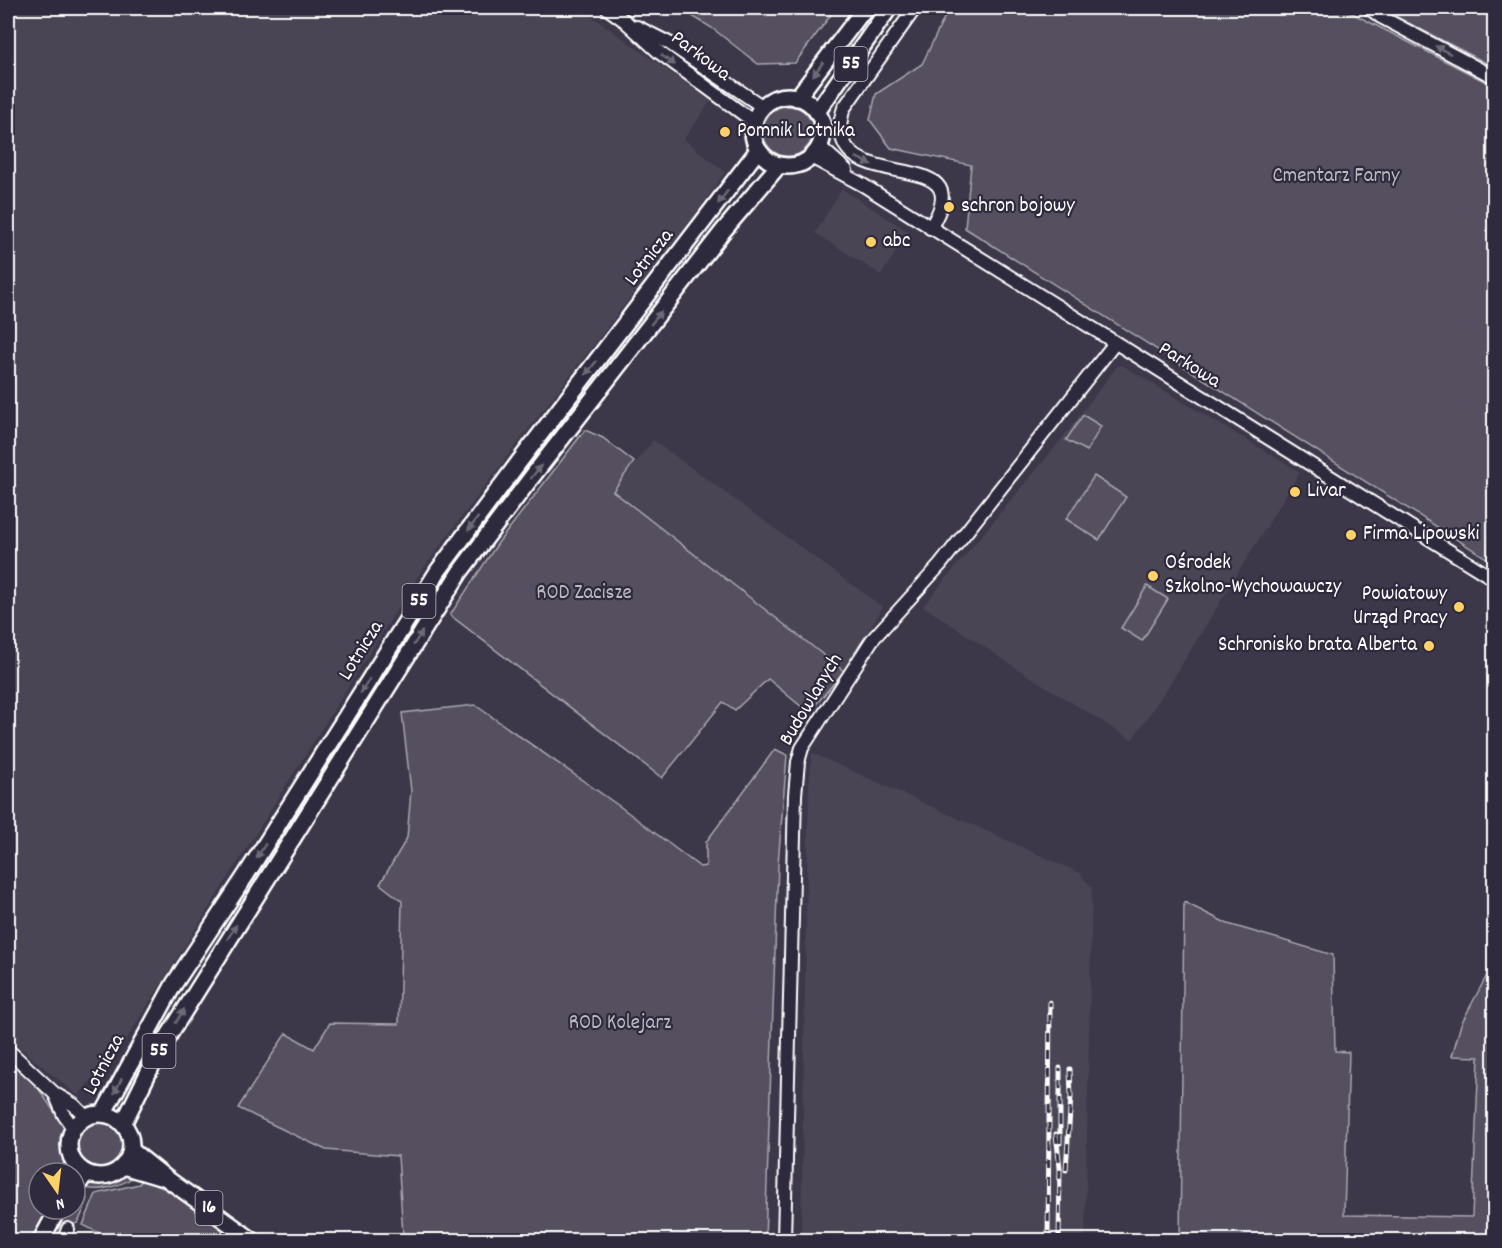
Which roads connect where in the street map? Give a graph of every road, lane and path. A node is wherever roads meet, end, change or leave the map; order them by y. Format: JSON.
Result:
{"nodes":[{"id":1,"x":607,"y":8,"type":"edge"},
{"id":2,"x":866,"y":8,"type":"edge"},
{"id":3,"x":890,"y":8,"type":"edge"},
{"id":4,"x":915,"y":8,"type":"edge"},
{"id":5,"x":1369,"y":8,"type":"edge"},
{"id":6,"x":625,"y":21,"type":"junction"},
{"id":7,"x":1494,"y":76,"type":"edge"},
{"id":8,"x":797,"y":98,"type":"junction"},
{"id":9,"x":763,"y":107,"type":"junction"},
{"id":10,"x":817,"y":112,"type":"junction"},
{"id":11,"x":754,"y":122,"type":"junction"},
{"id":12,"x":758,"y":150,"type":"junction"},
{"id":13,"x":815,"y":152,"type":"junction"},
{"id":14,"x":779,"y":165,"type":"junction"},
{"id":15,"x":930,"y":228,"type":"junction"},
{"id":16,"x":1115,"y":343,"type":"junction"},
{"id":17,"x":1494,"y":579,"type":"edge"},
{"id":18,"x":8,"y":1050,"type":"edge"},
{"id":19,"x":55,"y":1094,"type":"junction"},
{"id":20,"x":104,"y":1114,"type":"junction"},
{"id":21,"x":86,"y":1117,"type":"junction"},
{"id":22,"x":123,"y":1124,"type":"junction"},
{"id":23,"x":74,"y":1128,"type":"junction"},
{"id":24,"x":131,"y":1150,"type":"junction"},
{"id":25,"x":74,"y":1161,"type":"edge"},
{"id":26,"x":123,"y":1166,"type":"junction"},
{"id":27,"x":87,"y":1173,"type":"edge"},
{"id":28,"x":166,"y":1178,"type":"junction"},
{"id":29,"x":51,"y":1221,"type":"edge"},
{"id":30,"x":41,"y":1240,"type":"edge"},
{"id":31,"x":252,"y":1240,"type":"edge"},
{"id":32,"x":784,"y":1240,"type":"edge"}],
"edges":[{"from":1,"to":6,"type":"street","name":"Parkowa"},
{"from":2,"to":8,"type":"main road","number":"55","one_way":true},
{"from":3,"to":10,"type":"main road","number":"55"},
{"from":4,"to":15,"type":"street","one_way":true},
{"from":7,"to":5,"type":"street","one_way":true},
{"from":6,"to":9,"type":"street","name":"Parkowa"},
{"from":6,"to":11,"type":"street","name":"Parkowa","one_way":true},
{"from":8,"to":9,"type":"main road"},
{"from":8,"to":10,"type":"main road"},
{"from":9,"to":11,"type":"main road"},
{"from":10,"to":13,"type":"main road"},
{"from":11,"to":12,"type":"main road"},
{"from":12,"to":14,"type":"main road"},
{"from":12,"to":20,"type":"main road","name":"Lotnicza","number":"55","one_way":true},
{"from":13,"to":14,"type":"main road"},
{"from":13,"to":15,"type":"street","name":"Parkowa"},
{"from":22,"to":14,"type":"main road","name":"Lotnicza","number":"55","one_way":true},
{"from":15,"to":16,"type":"street","name":"Parkowa"},
{"from":16,"to":17,"type":"street","name":"Parkowa"},
{"from":16,"to":32,"type":"street","name":"Budowlanych"},
{"from":18,"to":19,"type":"street"},
{"from":19,"to":21,"type":"street"},
{"from":19,"to":23,"type":"street"},
{"from":20,"to":21,"type":"main road"},
{"from":20,"to":22,"type":"main road"},
{"from":21,"to":23,"type":"main road"},
{"from":22,"to":24,"type":"main road"},
{"from":23,"to":25,"type":"main road"},
{"from":24,"to":26,"type":"main road"},
{"from":24,"to":28,"type":"main road","number":"16"},
{"from":26,"to":27,"type":"main road"},
{"from":26,"to":28,"type":"main road","number":"16"},
{"from":28,"to":31,"type":"main road","number":"16"},
{"from":29,"to":30,"type":"main road"}]}
